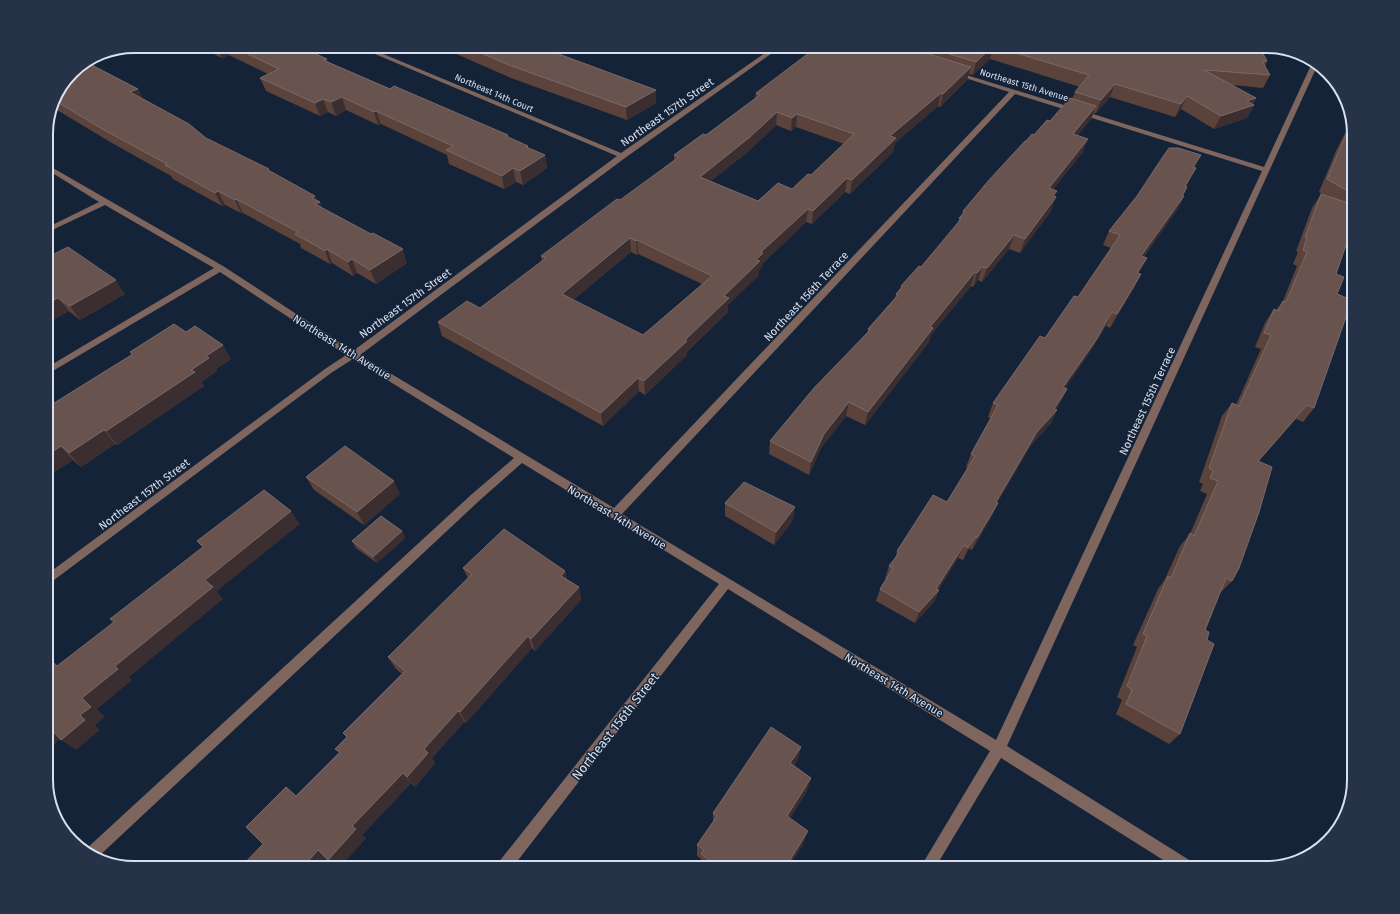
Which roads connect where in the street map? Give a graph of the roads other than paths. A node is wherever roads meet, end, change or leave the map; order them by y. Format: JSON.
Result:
{"nodes":[{"id":1,"x":376,"y":53,"type":"edge"},
{"id":2,"x":769,"y":53,"type":"edge"},
{"id":3,"x":1313,"y":69,"type":"edge"},
{"id":4,"x":948,"y":71,"type":"edge"},
{"id":5,"x":1014,"y":91,"type":"junction"},
{"id":6,"x":622,"y":156,"type":"junction"},
{"id":7,"x":53,"y":170,"type":"edge"},
{"id":8,"x":1267,"y":170,"type":"junction"},
{"id":9,"x":104,"y":202,"type":"junction"},
{"id":10,"x":53,"y":228,"type":"edge"},
{"id":11,"x":220,"y":268,"type":"junction"},
{"id":12,"x":353,"y":355,"type":"junction"},
{"id":13,"x":53,"y":368,"type":"edge"},
{"id":14,"x":521,"y":458,"type":"junction"},
{"id":15,"x":614,"y":515,"type":"junction"},
{"id":16,"x":53,"y":576,"type":"edge"},
{"id":17,"x":726,"y":583,"type":"junction"},
{"id":18,"x":1000,"y":749,"type":"junction"},
{"id":19,"x":95,"y":851,"type":"edge"},
{"id":20,"x":508,"y":861,"type":"edge"},
{"id":21,"x":931,"y":861,"type":"edge"},
{"id":22,"x":1178,"y":861,"type":"edge"}],
"edges":[{"from":1,"to":6,"type":"street","name":"Northeast 14th Court"},
{"from":2,"to":6,"type":"street","name":"Northeast 157th Street"},
{"from":3,"to":8,"type":"street","name":"Northeast 155th Terrace"},
{"from":4,"to":5,"type":"street","name":"Northeast 15th Avenue"},
{"from":5,"to":8,"type":"street","name":"Northeast 15th Avenue"},
{"from":5,"to":15,"type":"street","name":"Northeast 156th Terrace"},
{"from":6,"to":12,"type":"street","name":"Northeast 157th Street"},
{"from":7,"to":9,"type":"street","name":"Northeast 14th Avenue"},
{"from":8,"to":18,"type":"street","name":"Northeast 155th Terrace"},
{"from":9,"to":10,"type":"street"},
{"from":9,"to":11,"type":"street","name":"Northeast 14th Avenue"},
{"from":11,"to":12,"type":"street","name":"Northeast 14th Avenue"},
{"from":11,"to":13,"type":"street"},
{"from":12,"to":14,"type":"street","name":"Northeast 14th Avenue"},
{"from":12,"to":16,"type":"street","name":"Northeast 157th Street"},
{"from":14,"to":15,"type":"street","name":"Northeast 14th Avenue"},
{"from":14,"to":19,"type":"street"},
{"from":15,"to":17,"type":"street","name":"Northeast 14th Avenue"},
{"from":17,"to":18,"type":"street","name":"Northeast 14th Avenue"},
{"from":17,"to":20,"type":"street","name":"Northeast 156th Street"},
{"from":18,"to":21,"type":"street","name":"Northeast 155th Terrace"},
{"from":18,"to":22,"type":"street","name":"Northeast 14th Avenue"}]}
